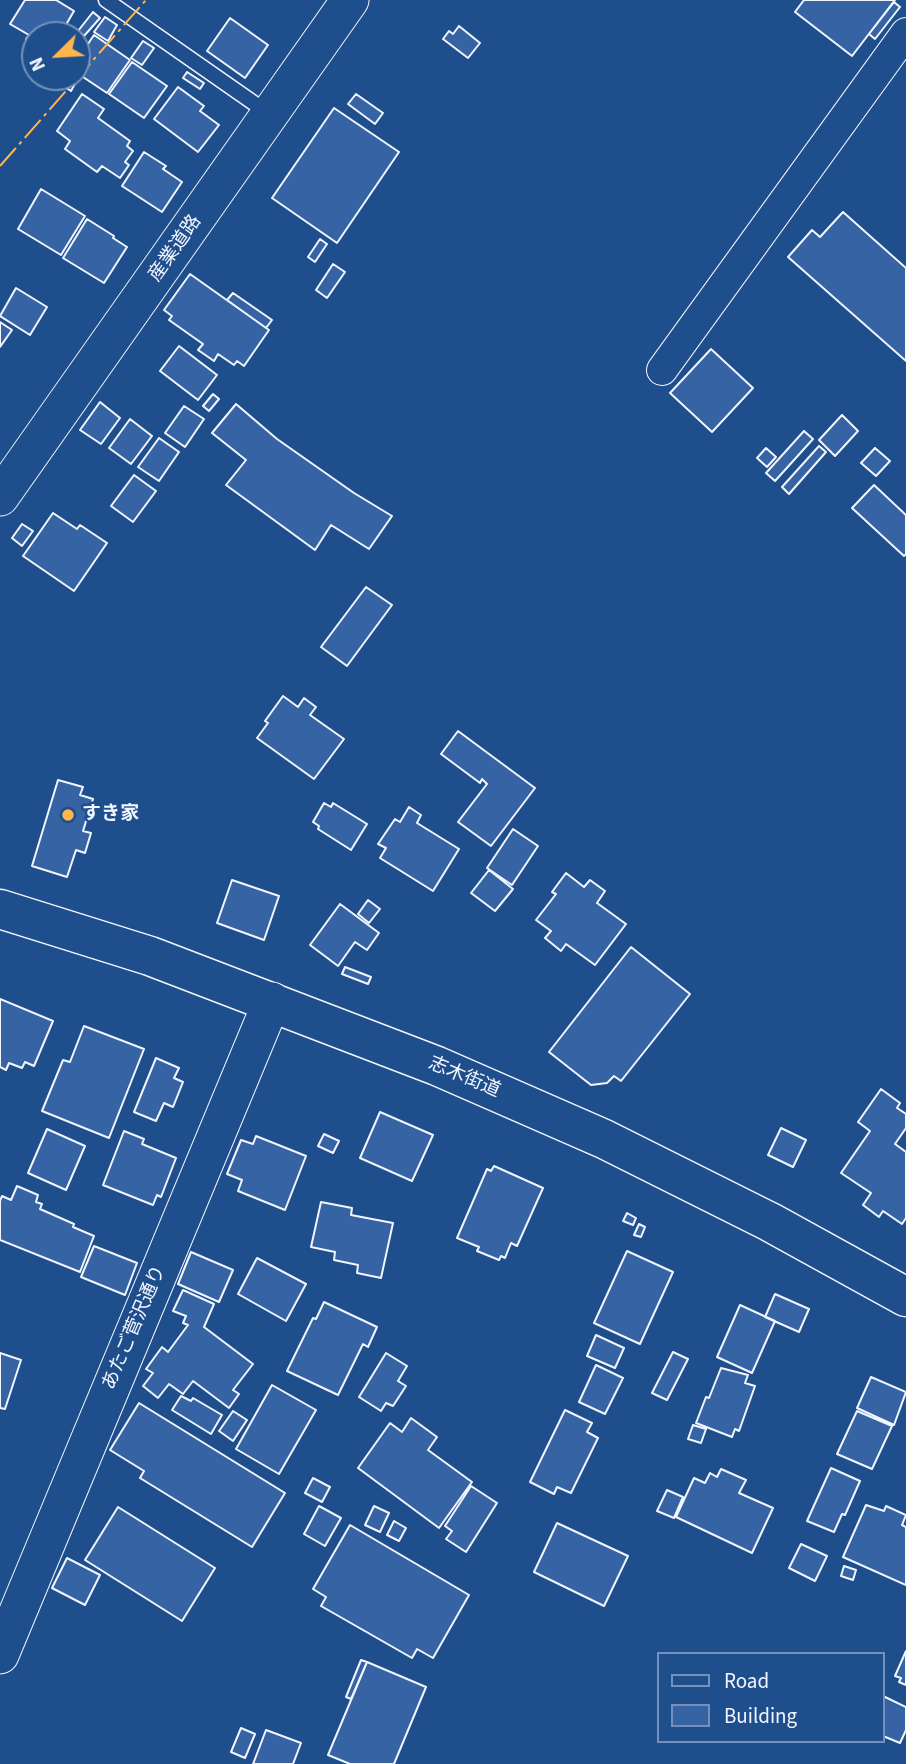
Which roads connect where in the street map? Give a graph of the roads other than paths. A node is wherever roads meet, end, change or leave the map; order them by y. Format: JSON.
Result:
{"nodes":[{"id":1,"x":106,"y":0,"type":"edge"},
{"id":2,"x":350,"y":0,"type":"edge"},
{"id":3,"x":906,"y":33,"type":"edge"},
{"id":4,"x":270,"y":114,"type":"junction"},
{"id":5,"x":662,"y":370,"type":"dead end"},
{"id":6,"x":0,"y":497,"type":"edge"},
{"id":7,"x":0,"y":909,"type":"edge"},
{"id":8,"x":272,"y":1001,"type":"junction"},
{"id":9,"x":906,"y":1297,"type":"edge"},
{"id":10,"x":0,"y":1655,"type":"edge"}],
"edges":[{"from":1,"to":4,"type":"lane"},
{"from":2,"to":4,"type":"street","name":"産業道路"},
{"from":3,"to":5,"type":"street"},
{"from":4,"to":6,"type":"street","name":"産業道路"},
{"from":7,"to":8,"type":"main road","name":"志木街道"},
{"from":8,"to":9,"type":"main road","name":"志木街道"},
{"from":8,"to":10,"type":"street","name":"あたご菅沢通り"}]}
